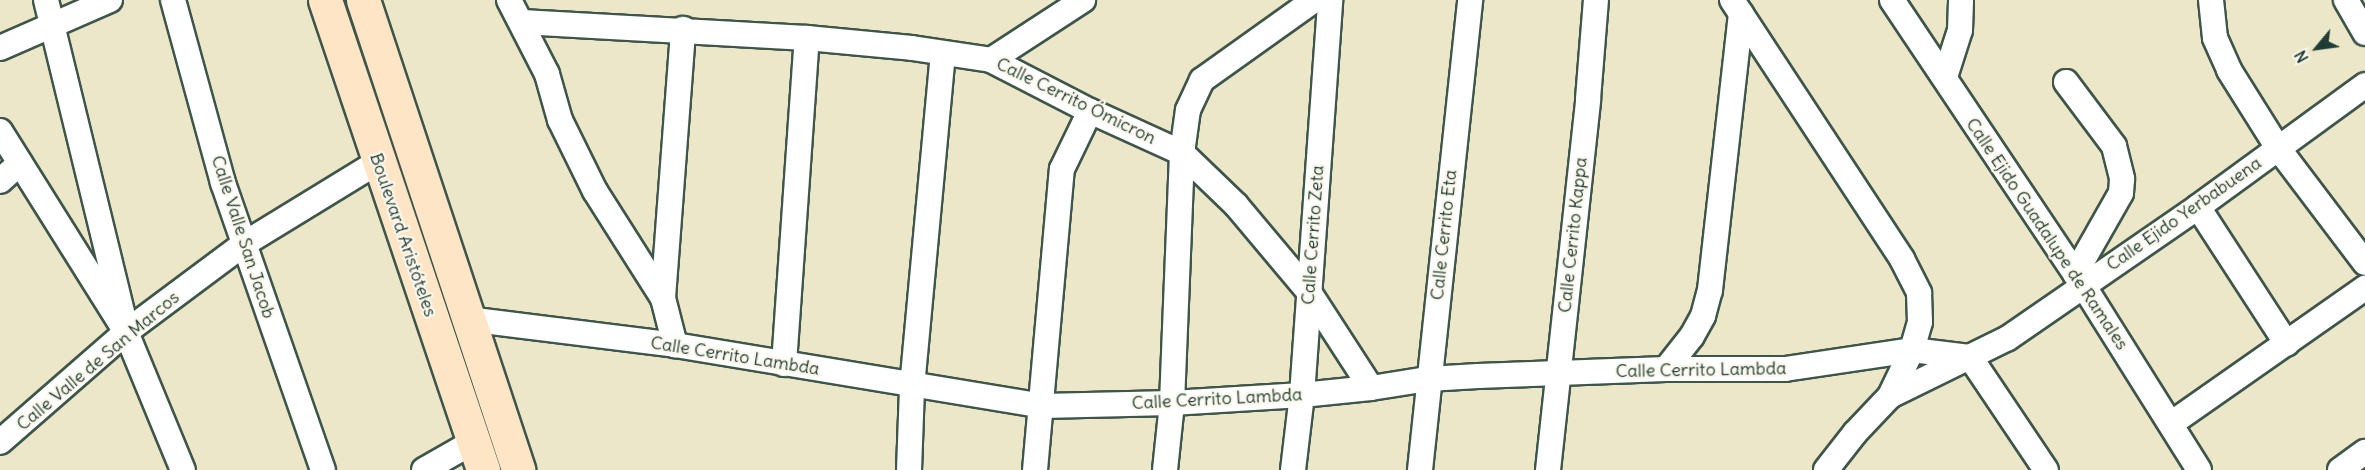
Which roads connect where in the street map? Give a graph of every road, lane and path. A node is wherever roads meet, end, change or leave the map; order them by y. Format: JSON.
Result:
{"nodes":[{"id":1,"x":46,"y":0,"type":"edge"},
{"id":2,"x":110,"y":0,"type":"edge"},
{"id":3,"x":173,"y":0,"type":"edge"},
{"id":4,"x":325,"y":0,"type":"edge"},
{"id":5,"x":363,"y":0,"type":"edge"},
{"id":6,"x":509,"y":0,"type":"edge"},
{"id":7,"x":1083,"y":0,"type":"edge"},
{"id":8,"x":1314,"y":0,"type":"edge"},
{"id":9,"x":1330,"y":0,"type":"edge"},
{"id":10,"x":1470,"y":0,"type":"edge"},
{"id":11,"x":1596,"y":0,"type":"edge"},
{"id":12,"x":1892,"y":0,"type":"edge"},
{"id":13,"x":1961,"y":0,"type":"edge"},
{"id":14,"x":2211,"y":0,"type":"edge"},
{"id":15,"x":2346,"y":0,"type":"edge"},
{"id":16,"x":1737,"y":7,"type":"edge"},
{"id":17,"x":522,"y":22,"type":"junction"},
{"id":18,"x":54,"y":25,"type":"junction"},
{"id":19,"x":683,"y":29,"type":"junction"},
{"id":20,"x":2365,"y":33,"type":"edge"},
{"id":21,"x":807,"y":38,"type":"junction"},
{"id":22,"x":0,"y":48,"type":"edge"},
{"id":23,"x":943,"y":53,"type":"junction"},
{"id":24,"x":991,"y":60,"type":"junction"},
{"id":25,"x":1945,"y":77,"type":"junction"},
{"id":26,"x":2066,"y":82,"type":"dead end"},
{"id":27,"x":2365,"y":85,"type":"edge"},
{"id":28,"x":1090,"y":111,"type":"junction"},
{"id":29,"x":0,"y":131,"type":"edge"},
{"id":30,"x":2278,"y":148,"type":"junction"},
{"id":31,"x":412,"y":152,"type":"junction"},
{"id":32,"x":1182,"y":153,"type":"junction"},
{"id":33,"x":378,"y":162,"type":"junction"},
{"id":34,"x":20,"y":163,"type":"junction"},
{"id":35,"x":0,"y":181,"type":"edge"},
{"id":36,"x":2198,"y":207,"type":"junction"},
{"id":37,"x":244,"y":244,"type":"junction"},
{"id":38,"x":2365,"y":263,"type":"edge"},
{"id":39,"x":2079,"y":279,"type":"junction"},
{"id":40,"x":2365,"y":288,"type":"edge"},
{"id":41,"x":1310,"y":292,"type":"junction"},
{"id":42,"x":663,"y":298,"type":"junction"},
{"id":43,"x":467,"y":318,"type":"junction"},
{"id":44,"x":126,"y":332,"type":"junction"},
{"id":45,"x":2287,"y":344,"type":"junction"},
{"id":46,"x":675,"y":345,"type":"junction"},
{"id":47,"x":1912,"y":350,"type":"junction"},
{"id":48,"x":1970,"y":357,"type":"junction"},
{"id":49,"x":784,"y":364,"type":"junction"},
{"id":50,"x":1666,"y":369,"type":"junction"},
{"id":51,"x":1558,"y":374,"type":"junction"},
{"id":52,"x":1428,"y":379,"type":"junction"},
{"id":53,"x":912,"y":387,"type":"junction"},
{"id":54,"x":1371,"y":388,"type":"junction"},
{"id":55,"x":1302,"y":395,"type":"junction"},
{"id":56,"x":1890,"y":396,"type":"junction"},
{"id":57,"x":1172,"y":403,"type":"junction"},
{"id":58,"x":1042,"y":406,"type":"junction"},
{"id":59,"x":2172,"y":423,"type":"junction"},
{"id":60,"x":0,"y":442,"type":"edge"},
{"id":61,"x":2365,"y":452,"type":"edge"},
{"id":62,"x":478,"y":456,"type":"edge"},
{"id":63,"x":176,"y":466,"type":"edge"},
{"id":64,"x":323,"y":470,"type":"edge"},
{"id":65,"x":424,"y":470,"type":"edge"},
{"id":66,"x":518,"y":470,"type":"edge"},
{"id":67,"x":909,"y":470,"type":"edge"},
{"id":68,"x":1035,"y":470,"type":"edge"},
{"id":69,"x":1165,"y":470,"type":"edge"},
{"id":70,"x":1293,"y":470,"type":"edge"},
{"id":71,"x":1420,"y":470,"type":"edge"},
{"id":72,"x":1548,"y":470,"type":"edge"},
{"id":73,"x":1826,"y":470,"type":"edge"},
{"id":74,"x":2046,"y":470,"type":"edge"},
{"id":75,"x":2199,"y":470,"type":"edge"},
{"id":76,"x":2340,"y":470,"type":"edge"}],
"edges":[{"from":1,"to":18,"type":"street"},
{"from":2,"to":18,"type":"street"},
{"from":3,"to":37,"type":"street","name":"Calle Valle San Jacob"},
{"from":4,"to":33,"type":"street","name":"Boulevard Aristóteles"},
{"from":5,"to":31,"type":"street","name":"Boulevard Aristóteles"},
{"from":6,"to":17,"type":"street"},
{"from":7,"to":24,"type":"street"},
{"from":8,"to":32,"type":"street"},
{"from":9,"to":41,"type":"street","name":"Calle Cerrito Zeta"},
{"from":10,"to":52,"type":"street","name":"Calle Cerrito Eta"},
{"from":11,"to":51,"type":"street","name":"Calle Cerrito Kappa"},
{"from":12,"to":25,"type":"street","name":"Calle Ejido Guadalupe de Ramales"},
{"from":13,"to":25,"type":"street"},
{"from":14,"to":30,"type":"street"},
{"from":15,"to":20,"type":"street"},
{"from":16,"to":47,"type":"street"},
{"from":16,"to":50,"type":"street"},
{"from":17,"to":19,"type":"street","name":"Calle Cerrito Ómicron"},
{"from":17,"to":42,"type":"street"},
{"from":18,"to":22,"type":"street"},
{"from":18,"to":44,"type":"street"},
{"from":19,"to":21,"type":"street","name":"Calle Cerrito Ómicron"},
{"from":19,"to":42,"type":"street"},
{"from":21,"to":23,"type":"street","name":"Calle Cerrito Ómicron"},
{"from":21,"to":49,"type":"street"},
{"from":23,"to":24,"type":"street","name":"Calle Cerrito Ómicron"},
{"from":23,"to":53,"type":"street"},
{"from":24,"to":28,"type":"street","name":"Calle Cerrito Ómicron"},
{"from":25,"to":39,"type":"street","name":"Calle Ejido Guadalupe de Ramales"},
{"from":26,"to":39,"type":"street"},
{"from":27,"to":30,"type":"street","name":"Calle Ejido Yerbabuena"},
{"from":28,"to":32,"type":"street","name":"Calle Cerrito Ómicron"},
{"from":28,"to":58,"type":"street"},
{"from":29,"to":34,"type":"street"},
{"from":30,"to":36,"type":"street","name":"Calle Ejido Yerbabuena"},
{"from":30,"to":38,"type":"street"},
{"from":31,"to":33,"type":"street"},
{"from":31,"to":43,"type":"street","name":"Boulevard Aristóteles"},
{"from":32,"to":41,"type":"street","name":"Calle Cerrito Ómicron"},
{"from":32,"to":57,"type":"street"},
{"from":33,"to":37,"type":"street","name":"Calle Valle de San Marcos"},
{"from":33,"to":62,"type":"street","name":"Boulevard Aristóteles"},
{"from":34,"to":35,"type":"street"},
{"from":34,"to":44,"type":"street"},
{"from":36,"to":39,"type":"street","name":"Calle Ejido Yerbabuena"},
{"from":36,"to":45,"type":"street"},
{"from":37,"to":44,"type":"street","name":"Calle Valle de San Marcos"},
{"from":37,"to":64,"type":"street","name":"Calle Valle San Jacob"},
{"from":39,"to":48,"type":"street","name":"Calle Ejido Yerbabuena"},
{"from":39,"to":59,"type":"street","name":"Calle Ejido Guadalupe de Ramales"},
{"from":40,"to":45,"type":"street"},
{"from":41,"to":54,"type":"street","name":"Calle Cerrito Ómicron"},
{"from":41,"to":55,"type":"street","name":"Calle Cerrito Zeta"},
{"from":42,"to":46,"type":"street"},
{"from":43,"to":46,"type":"street","name":"Calle Cerrito Lambda"},
{"from":43,"to":66,"type":"street","name":"Boulevard Aristóteles"},
{"from":44,"to":60,"type":"street","name":"Calle Valle de San Marcos"},
{"from":44,"to":63,"type":"street"},
{"from":45,"to":59,"type":"street"},
{"from":46,"to":49,"type":"street","name":"Calle Cerrito Lambda"},
{"from":47,"to":48,"type":"street","name":"Calle Cerrito Lambda"},
{"from":47,"to":50,"type":"street","name":"Calle Cerrito Lambda"},
{"from":47,"to":56,"type":"street"},
{"from":48,"to":56,"type":"street","name":"Calle Ejido Yerbabuena"},
{"from":48,"to":74,"type":"street"},
{"from":49,"to":53,"type":"street","name":"Calle Cerrito Lambda"},
{"from":50,"to":51,"type":"street","name":"Calle Cerrito Lambda"},
{"from":51,"to":52,"type":"street","name":"Calle Cerrito Lambda"},
{"from":51,"to":72,"type":"street","name":"Calle Cerrito Kappa"},
{"from":52,"to":54,"type":"street","name":"Calle Cerrito Lambda"},
{"from":52,"to":71,"type":"street","name":"Calle Cerrito Eta"},
{"from":53,"to":58,"type":"street","name":"Calle Cerrito Lambda"},
{"from":53,"to":67,"type":"street"},
{"from":54,"to":55,"type":"street","name":"Calle Cerrito Lambda"},
{"from":55,"to":57,"type":"street","name":"Calle Cerrito Lambda"},
{"from":55,"to":70,"type":"street","name":"Calle Cerrito Zeta"},
{"from":56,"to":73,"type":"street"},
{"from":57,"to":58,"type":"street","name":"Calle Cerrito Lambda"},
{"from":57,"to":69,"type":"street"},
{"from":58,"to":68,"type":"street"},
{"from":59,"to":75,"type":"street","name":"Calle Ejido Guadalupe de Ramales"},
{"from":61,"to":76,"type":"street"},
{"from":62,"to":65,"type":"street"}]}
